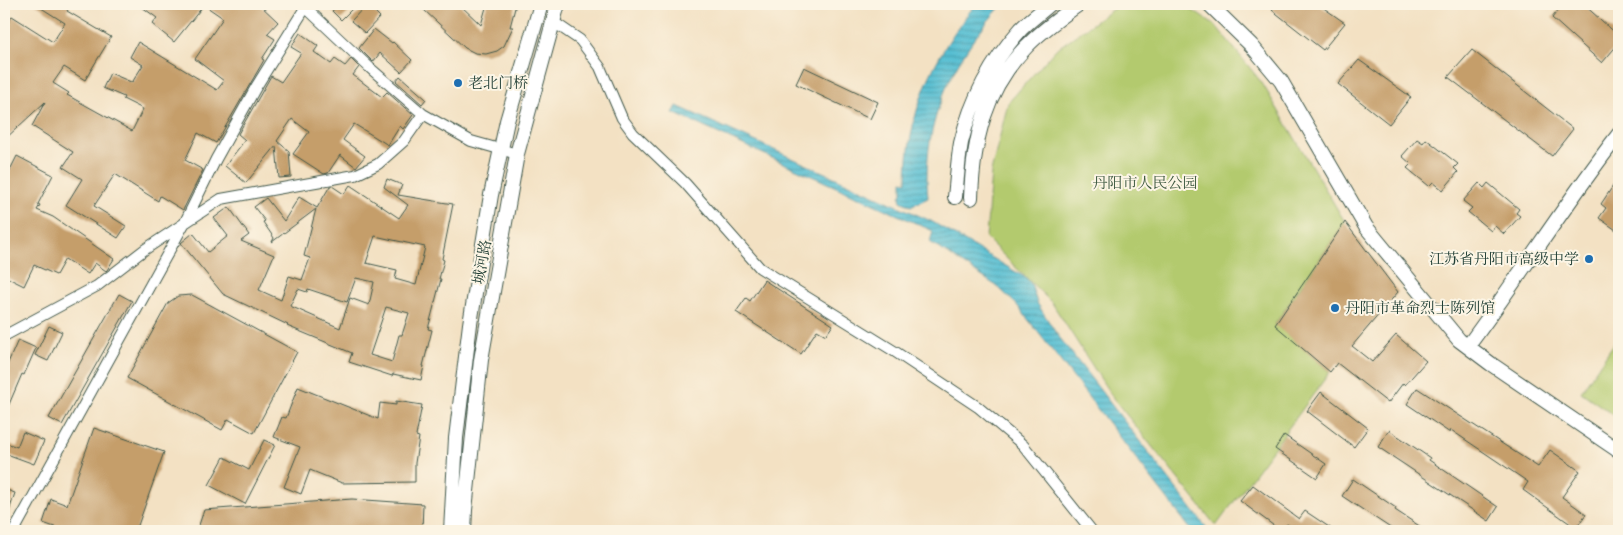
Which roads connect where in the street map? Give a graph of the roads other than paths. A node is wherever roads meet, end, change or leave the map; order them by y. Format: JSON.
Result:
{"nodes":[{"id":1,"x":541,"y":4,"type":"edge"},
{"id":2,"x":558,"y":4,"type":"edge"},
{"id":3,"x":1050,"y":4,"type":"edge"},
{"id":4,"x":1079,"y":4,"type":"edge"},
{"id":5,"x":1209,"y":4,"type":"edge"},
{"id":6,"x":303,"y":6,"type":"edge"},
{"id":7,"x":552,"y":21,"type":"junction"},
{"id":8,"x":423,"y":114,"type":"junction"},
{"id":9,"x":1619,"y":134,"type":"edge"},
{"id":10,"x":501,"y":149,"type":"junction"},
{"id":11,"x":517,"y":154,"type":"junction"},
{"id":12,"x":955,"y":197,"type":"dead end"},
{"id":13,"x":971,"y":198,"type":"dead end"},
{"id":14,"x":184,"y":224,"type":"junction"},
{"id":15,"x":4,"y":336,"type":"edge"},
{"id":16,"x":1468,"y":346,"type":"junction"},
{"id":17,"x":1619,"y":451,"type":"edge"},
{"id":18,"x":14,"y":531,"type":"edge"},
{"id":19,"x":451,"y":531,"type":"edge"},
{"id":20,"x":464,"y":531,"type":"edge"},
{"id":21,"x":1092,"y":531,"type":"edge"}],
"edges":[{"from":1,"to":10,"type":"street","name":"城河路"},
{"from":2,"to":7,"type":"street","name":"城河路"},
{"from":3,"to":12,"type":"street"},
{"from":4,"to":13,"type":"street"},
{"from":5,"to":16,"type":"street"},
{"from":6,"to":8,"type":"street"},
{"from":6,"to":14,"type":"street"},
{"from":7,"to":11,"type":"street","name":"城河路"},
{"from":7,"to":21,"type":"street"},
{"from":8,"to":10,"type":"street"},
{"from":8,"to":14,"type":"street"},
{"from":9,"to":16,"type":"street"},
{"from":10,"to":11,"type":"street"},
{"from":10,"to":19,"type":"street","name":"城河路"},
{"from":11,"to":20,"type":"street","name":"城河路"},
{"from":14,"to":15,"type":"street"},
{"from":14,"to":18,"type":"street"},
{"from":16,"to":17,"type":"street"}]}
